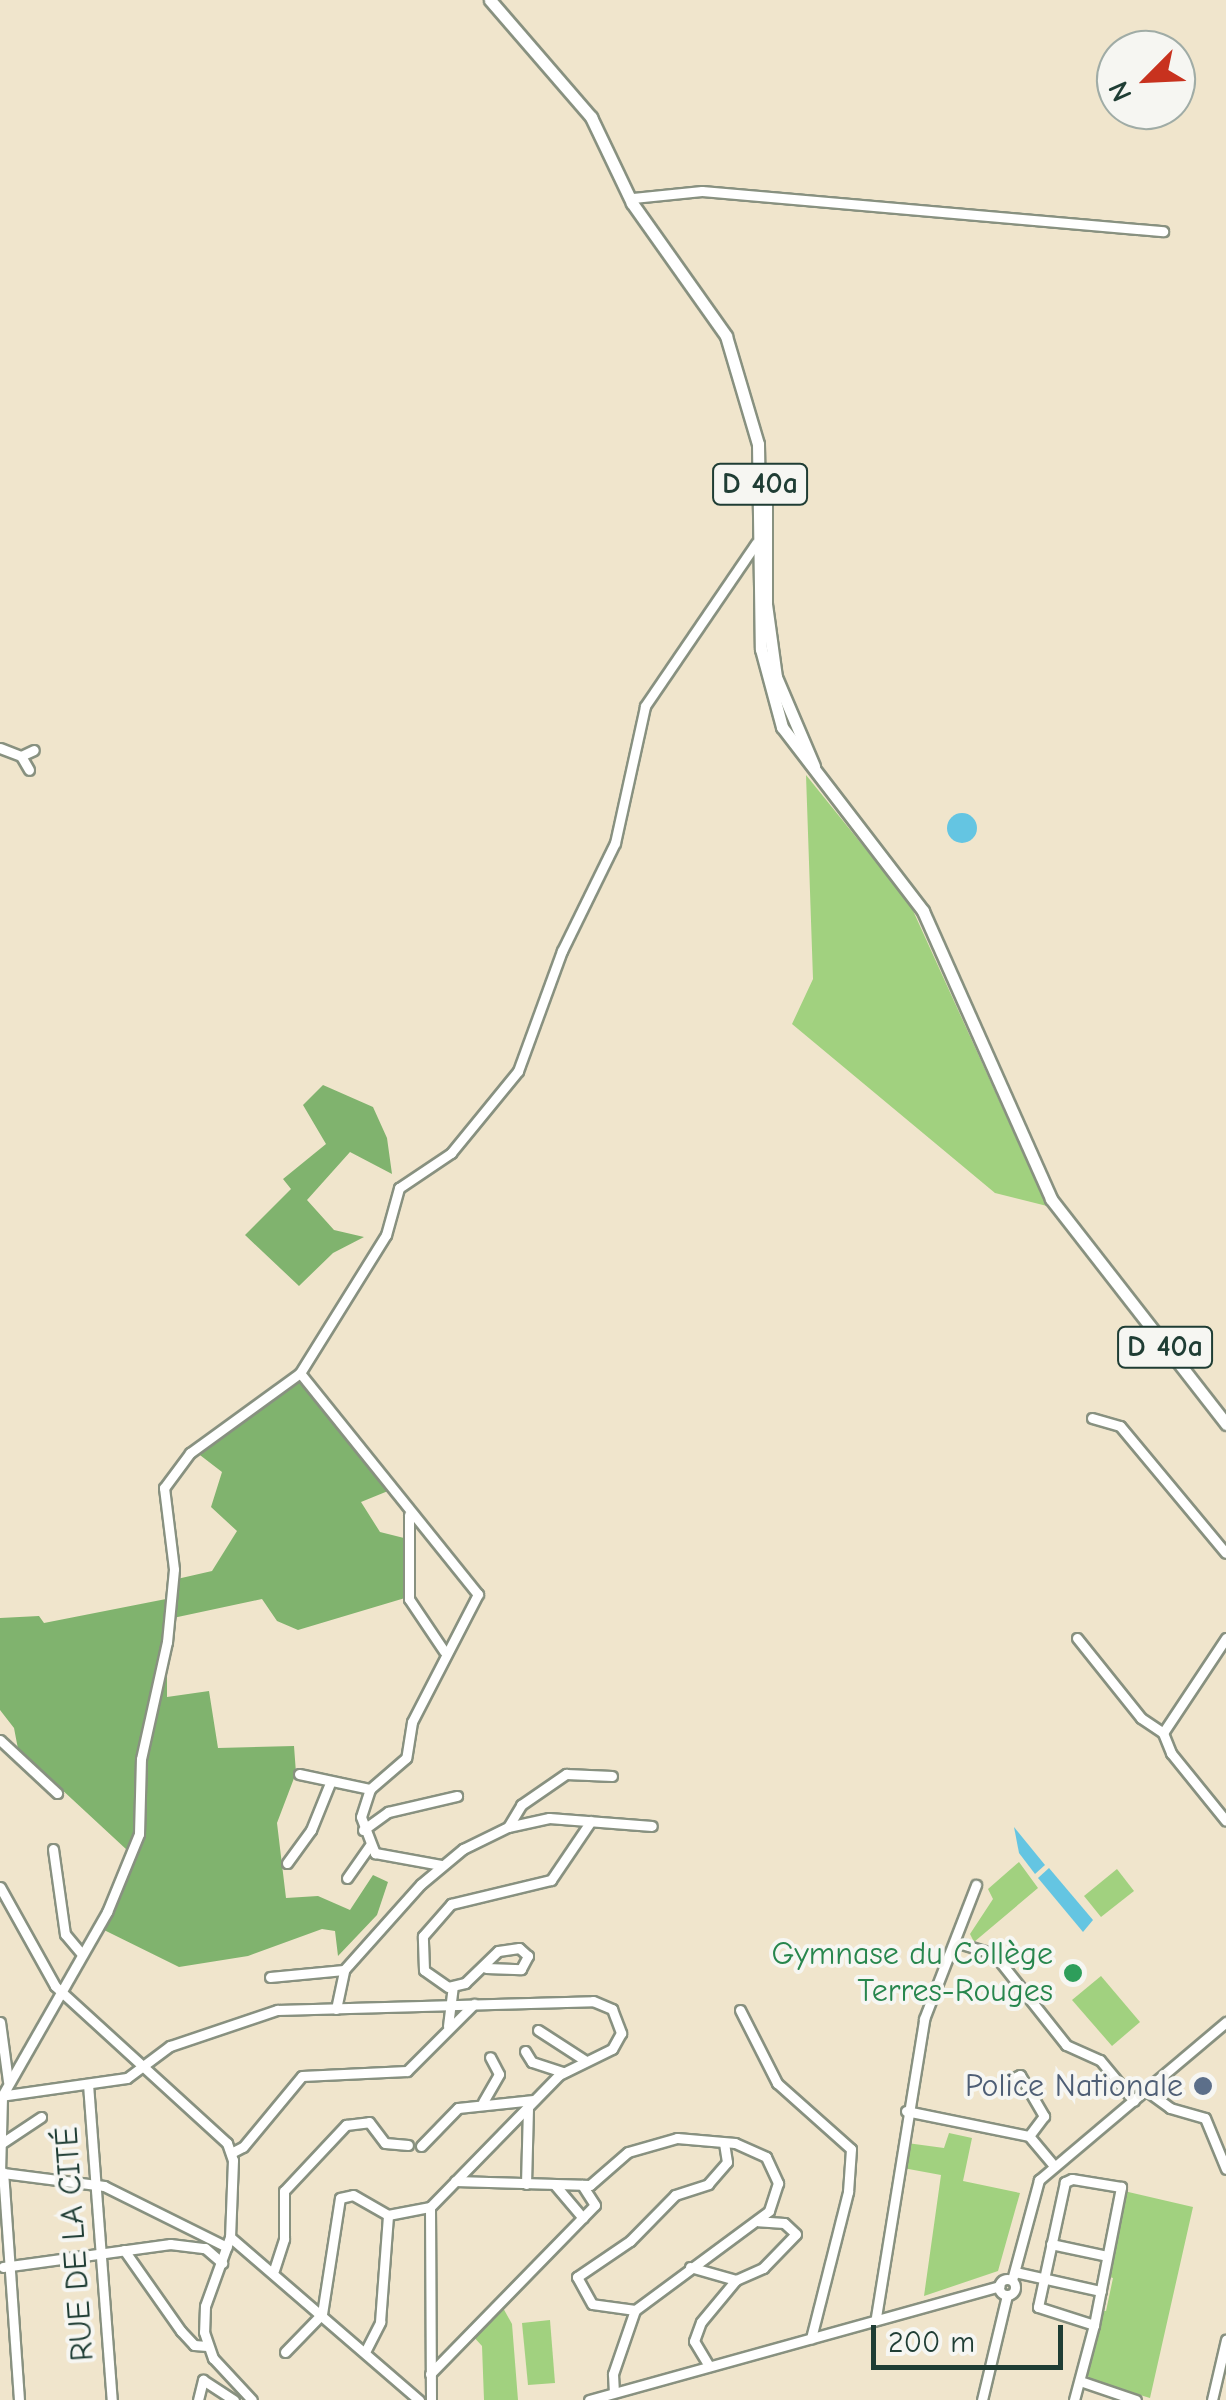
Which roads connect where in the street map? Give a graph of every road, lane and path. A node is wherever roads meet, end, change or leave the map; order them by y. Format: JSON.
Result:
{"nodes":[{"id":1,"x":490,"y":0,"type":"edge"},
{"id":2,"x":622,"y":180,"type":"junction"},
{"id":3,"x":633,"y":198,"type":"junction"},
{"id":4,"x":1163,"y":231,"type":"dead end"},
{"id":5,"x":761,"y":542,"type":"junction"},
{"id":6,"x":0,"y":748,"type":"edge"},
{"id":7,"x":34,"y":750,"type":"dead end"},
{"id":8,"x":21,"y":756,"type":"junction"},
{"id":9,"x":29,"y":770,"type":"dead end"},
{"id":10,"x":300,"y":1374,"type":"junction"},
{"id":11,"x":1092,"y":1418,"type":"dead end"},
{"id":12,"x":1226,"y":1424,"type":"edge"},
{"id":13,"x":408,"y":1510,"type":"junction"},
{"id":14,"x":1226,"y":1552,"type":"edge"},
{"id":15,"x":1078,"y":1638,"type":"dead end"},
{"id":16,"x":1226,"y":1638,"type":"edge"},
{"id":17,"x":444,"y":1651,"type":"junction"},
{"id":18,"x":1163,"y":1733,"type":"junction"},
{"id":19,"x":0,"y":1740,"type":"edge"},
{"id":20,"x":299,"y":1774,"type":"dead end"},
{"id":21,"x":612,"y":1776,"type":"dead end"},
{"id":22,"x":330,"y":1784,"type":"junction"},
{"id":23,"x":370,"y":1789,"type":"junction"},
{"id":24,"x":58,"y":1792,"type":"dead end"},
{"id":25,"x":458,"y":1796,"type":"dead end"},
{"id":26,"x":591,"y":1821,"type":"junction"},
{"id":27,"x":1226,"y":1821,"type":"edge"},
{"id":28,"x":652,"y":1826,"type":"dead end"},
{"id":29,"x":508,"y":1827,"type":"junction"},
{"id":30,"x":363,"y":1830,"type":"junction"},
{"id":31,"x":369,"y":1846,"type":"junction"},
{"id":32,"x":53,"y":1849,"type":"dead end"},
{"id":33,"x":287,"y":1863,"type":"dead end"},
{"id":34,"x":442,"y":1865,"type":"junction"},
{"id":35,"x":347,"y":1878,"type":"dead end"},
{"id":36,"x":976,"y":1886,"type":"dead end"},
{"id":37,"x":0,"y":1887,"type":"edge"},
{"id":38,"x":955,"y":1942,"type":"junction"},
{"id":39,"x":81,"y":1953,"type":"junction"},
{"id":40,"x":486,"y":1968,"type":"dead end"},
{"id":41,"x":344,"y":1970,"type":"junction"},
{"id":42,"x":270,"y":1976,"type":"dead end"},
{"id":43,"x":453,"y":1987,"type":"junction"},
{"id":44,"x":59,"y":1990,"type":"junction"},
{"id":45,"x":474,"y":2004,"type":"junction"},
{"id":46,"x":455,"y":2005,"type":"junction"},
{"id":47,"x":435,"y":2006,"type":"junction"},
{"id":48,"x":336,"y":2009,"type":"junction"},
{"id":49,"x":740,"y":2010,"type":"dead end"},
{"id":50,"x":462,"y":2017,"type":"junction"},
{"id":51,"x":0,"y":2022,"type":"edge"},
{"id":52,"x":1226,"y":2022,"type":"edge"},
{"id":53,"x":538,"y":2030,"type":"dead end"},
{"id":54,"x":446,"y":2031,"type":"junction"},
{"id":55,"x":524,"y":2052,"type":"dead end"},
{"id":56,"x":490,"y":2057,"type":"dead end"},
{"id":57,"x":586,"y":2061,"type":"junction"},
{"id":58,"x":143,"y":2065,"type":"junction"},
{"id":59,"x":563,"y":2072,"type":"junction"},
{"id":60,"x":8,"y":2081,"type":"junction"},
{"id":61,"x":88,"y":2084,"type":"junction"},
{"id":62,"x":1006,"y":2090,"type":"dead end"},
{"id":63,"x":1147,"y":2091,"type":"junction"},
{"id":64,"x":1134,"y":2101,"type":"junction"},
{"id":65,"x":1,"y":2102,"type":"edge"},
{"id":66,"x":483,"y":2102,"type":"junction"},
{"id":67,"x":531,"y":2103,"type":"junction"},
{"id":68,"x":906,"y":2111,"type":"junction"},
{"id":69,"x":41,"y":2118,"type":"dead end"},
{"id":70,"x":1029,"y":2136,"type":"junction"},
{"id":71,"x":2,"y":2143,"type":"edge"},
{"id":72,"x":724,"y":2144,"type":"junction"},
{"id":73,"x":408,"y":2146,"type":"dead end"},
{"id":74,"x":422,"y":2146,"type":"dead end"},
{"id":75,"x":230,"y":2153,"type":"junction"},
{"id":76,"x":1054,"y":2166,"type":"junction"},
{"id":77,"x":1226,"y":2169,"type":"edge"},
{"id":78,"x":1,"y":2173,"type":"edge"},
{"id":79,"x":456,"y":2181,"type":"junction"},
{"id":80,"x":96,"y":2184,"type":"junction"},
{"id":81,"x":526,"y":2184,"type":"junction"},
{"id":82,"x":555,"y":2185,"type":"junction"},
{"id":83,"x":582,"y":2186,"type":"junction"},
{"id":84,"x":430,"y":2207,"type":"junction"},
{"id":85,"x":388,"y":2214,"type":"junction"},
{"id":86,"x":584,"y":2218,"type":"junction"},
{"id":87,"x":758,"y":2220,"type":"junction"},
{"id":88,"x":228,"y":2242,"type":"junction"},
{"id":89,"x":1051,"y":2244,"type":"junction"},
{"id":90,"x":124,"y":2250,"type":"junction"},
{"id":91,"x":101,"y":2253,"type":"junction"},
{"id":92,"x":1107,"y":2256,"type":"junction"},
{"id":93,"x":222,"y":2263,"type":"junction"},
{"id":94,"x":3,"y":2267,"type":"edge"},
{"id":95,"x":690,"y":2267,"type":"junction"},
{"id":96,"x":274,"y":2270,"type":"junction"},
{"id":97,"x":1014,"y":2276,"type":"junction"},
{"id":98,"x":1044,"y":2279,"type":"junction"},
{"id":99,"x":736,"y":2280,"type":"junction"},
{"id":100,"x":999,"y":2286,"type":"junction"},
{"id":101,"x":1100,"y":2290,"type":"junction"},
{"id":102,"x":1007,"y":2295,"type":"junction"},
{"id":103,"x":634,"y":2310,"type":"junction"},
{"id":104,"x":322,"y":2314,"type":"junction"},
{"id":105,"x":876,"y":2317,"type":"junction"},
{"id":106,"x":1094,"y":2325,"type":"junction"},
{"id":107,"x":811,"y":2338,"type":"junction"},
{"id":108,"x":1226,"y":2340,"type":"edge"},
{"id":109,"x":207,"y":2346,"type":"junction"},
{"id":110,"x":284,"y":2352,"type":"dead end"},
{"id":111,"x":365,"y":2352,"type":"junction"},
{"id":112,"x":709,"y":2366,"type":"junction"},
{"id":113,"x":430,"y":2374,"type":"junction"},
{"id":114,"x":1080,"y":2381,"type":"junction"},
{"id":115,"x":614,"y":2392,"type":"junction"},
{"id":116,"x":19,"y":2400,"type":"edge"},
{"id":117,"x":112,"y":2400,"type":"edge"},
{"id":118,"x":198,"y":2400,"type":"edge"},
{"id":119,"x":234,"y":2400,"type":"edge"},
{"id":120,"x":252,"y":2400,"type":"edge"},
{"id":121,"x":418,"y":2400,"type":"edge"},
{"id":122,"x":431,"y":2400,"type":"edge"},
{"id":123,"x":589,"y":2400,"type":"edge"},
{"id":124,"x":982,"y":2400,"type":"edge"},
{"id":125,"x":1074,"y":2400,"type":"edge"},
{"id":126,"x":1136,"y":2400,"type":"edge"},
{"id":127,"x":1212,"y":2400,"type":"edge"}],
"edges":[{"from":1,"to":2,"type":"main road","number":"D 40a"},
{"from":2,"to":3,"type":"main road","number":"D 40a"},
{"from":2,"to":5,"type":"main road","number":"D 40a"},
{"from":3,"to":4,"type":"street"},
{"from":3,"to":5,"type":"main road","number":"D 40a"},
{"from":5,"to":10,"type":"street"},
{"from":5,"to":12,"type":"main road","number":"D 40a"},
{"from":6,"to":8,"type":"street"},
{"from":7,"to":8,"type":"street"},
{"from":8,"to":9,"type":"street"},
{"from":10,"to":13,"type":"street"},
{"from":10,"to":39,"type":"street"},
{"from":11,"to":14,"type":"street"},
{"from":13,"to":17,"type":"street"},
{"from":13,"to":17,"type":"street"},
{"from":15,"to":18,"type":"street"},
{"from":16,"to":18,"type":"street"},
{"from":17,"to":23,"type":"street"},
{"from":18,"to":27,"type":"street"},
{"from":19,"to":24,"type":"street"},
{"from":20,"to":22,"type":"street"},
{"from":21,"to":29,"type":"street"},
{"from":22,"to":23,"type":"street"},
{"from":22,"to":33,"type":"street"},
{"from":23,"to":30,"type":"street"},
{"from":25,"to":30,"type":"street"},
{"from":26,"to":28,"type":"street"},
{"from":26,"to":29,"type":"street"},
{"from":26,"to":43,"type":"street"},
{"from":29,"to":34,"type":"street"},
{"from":30,"to":31,"type":"street"},
{"from":31,"to":34,"type":"street"},
{"from":31,"to":35,"type":"street"},
{"from":32,"to":39,"type":"street"},
{"from":34,"to":41,"type":"street"},
{"from":36,"to":38,"type":"street"},
{"from":37,"to":44,"type":"street"},
{"from":38,"to":64,"type":"street"},
{"from":38,"to":68,"type":"street"},
{"from":39,"to":44,"type":"street"},
{"from":40,"to":43,"type":"street"},
{"from":41,"to":42,"type":"street"},
{"from":41,"to":48,"type":"street"},
{"from":43,"to":46,"type":"street"},
{"from":44,"to":58,"type":"street"},
{"from":44,"to":60,"type":"street"},
{"from":45,"to":46,"type":"street"},
{"from":45,"to":50,"type":"street"},
{"from":45,"to":57,"type":"street"},
{"from":46,"to":47,"type":"street"},
{"from":46,"to":50,"type":"street"},
{"from":46,"to":54,"type":"street"},
{"from":47,"to":48,"type":"street"},
{"from":47,"to":54,"type":"street"},
{"from":48,"to":58,"type":"street"},
{"from":49,"to":107,"type":"street"},
{"from":50,"to":54,"type":"street"},
{"from":51,"to":60,"type":"street"},
{"from":52,"to":63,"type":"street"},
{"from":53,"to":57,"type":"street"},
{"from":54,"to":75,"type":"street"},
{"from":55,"to":59,"type":"street"},
{"from":56,"to":66,"type":"street"},
{"from":57,"to":59,"type":"street"},
{"from":58,"to":61,"type":"street"},
{"from":58,"to":75,"type":"street"},
{"from":59,"to":67,"type":"street"},
{"from":60,"to":65,"type":"street"},
{"from":61,"to":65,"type":"street"},
{"from":61,"to":80,"type":"street","name":"RUE DE LA CITÉ"},
{"from":62,"to":70,"type":"street"},
{"from":63,"to":64,"type":"street"},
{"from":63,"to":77,"type":"street"},
{"from":64,"to":76,"type":"street"},
{"from":65,"to":71,"type":"street"},
{"from":66,"to":67,"type":"street"},
{"from":66,"to":74,"type":"street"},
{"from":67,"to":79,"type":"street"},
{"from":67,"to":81,"type":"street"},
{"from":68,"to":70,"type":"street"},
{"from":68,"to":105,"type":"street"},
{"from":69,"to":71,"type":"street"},
{"from":70,"to":76,"type":"street"},
{"from":71,"to":78,"type":"street"},
{"from":72,"to":83,"type":"street"},
{"from":72,"to":87,"type":"street"},
{"from":72,"to":103,"type":"street"},
{"from":73,"to":96,"type":"street"},
{"from":75,"to":88,"type":"street"},
{"from":76,"to":97,"type":"street"},
{"from":78,"to":80,"type":"street"},
{"from":78,"to":94,"type":"street"},
{"from":79,"to":81,"type":"street"},
{"from":79,"to":84,"type":"street"},
{"from":80,"to":88,"type":"street"},
{"from":80,"to":91,"type":"street","name":"RUE DE LA CITÉ"},
{"from":81,"to":82,"type":"street"},
{"from":82,"to":83,"type":"street"},
{"from":82,"to":86,"type":"street"},
{"from":83,"to":86,"type":"street"},
{"from":84,"to":85,"type":"street"},
{"from":84,"to":113,"type":"street"},
{"from":85,"to":104,"type":"street"},
{"from":85,"to":111,"type":"street"},
{"from":86,"to":113,"type":"street"},
{"from":87,"to":95,"type":"street"},
{"from":87,"to":99,"type":"street"},
{"from":88,"to":93,"type":"street"},
{"from":88,"to":96,"type":"street"},
{"from":89,"to":92,"type":"street"},
{"from":89,"to":92,"type":"street"},
{"from":89,"to":98,"type":"street"},
{"from":90,"to":91,"type":"street"},
{"from":90,"to":93,"type":"street"},
{"from":90,"to":109,"type":"street"},
{"from":91,"to":94,"type":"street"},
{"from":91,"to":117,"type":"street","name":"RUE DE LA CITÉ"},
{"from":92,"to":101,"type":"street"},
{"from":93,"to":109,"type":"street"},
{"from":94,"to":116,"type":"street"},
{"from":95,"to":99,"type":"street"},
{"from":95,"to":103,"type":"street"},
{"from":96,"to":104,"type":"street"},
{"from":97,"to":98,"type":"street"},
{"from":97,"to":100,"type":"street"},
{"from":97,"to":102,"type":"street"},
{"from":98,"to":101,"type":"street"},
{"from":98,"to":106,"type":"street"},
{"from":99,"to":112,"type":"street"},
{"from":100,"to":102,"type":"street"},
{"from":100,"to":105,"type":"street"},
{"from":101,"to":106,"type":"street"},
{"from":102,"to":124,"type":"street"},
{"from":103,"to":115,"type":"street"},
{"from":104,"to":110,"type":"street"},
{"from":104,"to":111,"type":"street"},
{"from":105,"to":107,"type":"street"},
{"from":106,"to":114,"type":"street"},
{"from":107,"to":112,"type":"street"},
{"from":108,"to":127,"type":"street"},
{"from":109,"to":120,"type":"street"},
{"from":111,"to":121,"type":"street"},
{"from":112,"to":115,"type":"street"},
{"from":113,"to":122,"type":"street"},
{"from":114,"to":125,"type":"street"},
{"from":114,"to":126,"type":"street"},
{"from":115,"to":123,"type":"street"},
{"from":118,"to":119,"type":"street"}]}
